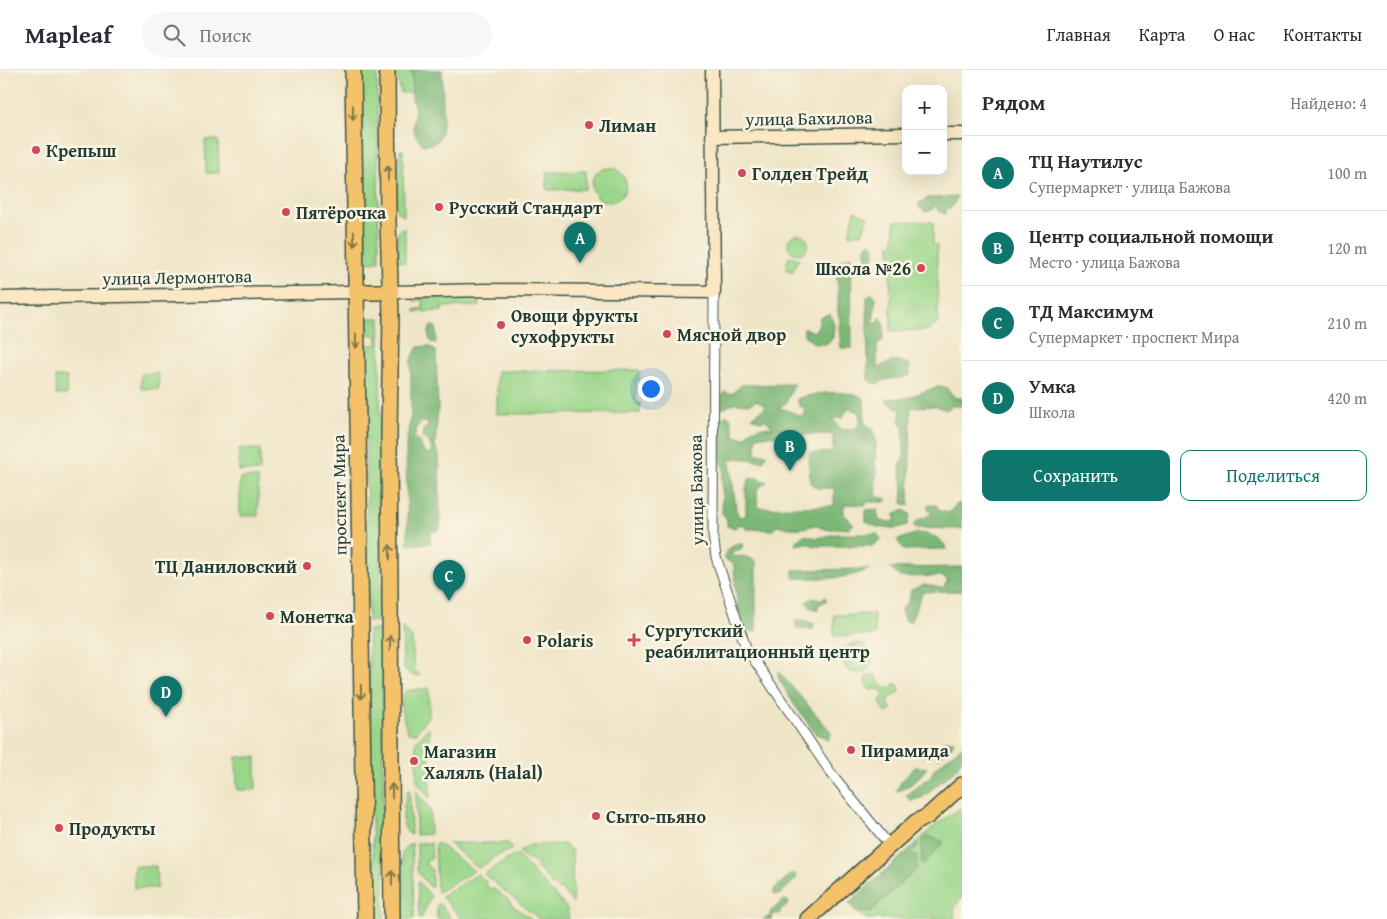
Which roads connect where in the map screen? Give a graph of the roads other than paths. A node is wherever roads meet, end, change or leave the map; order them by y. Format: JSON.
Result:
{"nodes":[{"id":1,"x":352,"y":70,"type":"edge"},
{"id":2,"x":387,"y":70,"type":"edge"},
{"id":3,"x":712,"y":70,"type":"edge"},
{"id":4,"x":902,"y":134,"type":"edge"},
{"id":5,"x":947,"y":134,"type":"edge"},
{"id":6,"x":962,"y":134,"type":"edge"},
{"id":7,"x":712,"y":137,"type":"junction"},
{"id":8,"x":355,"y":292,"type":"junction"},
{"id":9,"x":391,"y":292,"type":"junction"},
{"id":10,"x":714,"y":292,"type":"junction"},
{"id":11,"x":0,"y":298,"type":"edge"},
{"id":12,"x":962,"y":774,"type":"edge"},
{"id":13,"x":962,"y":786,"type":"edge"},
{"id":14,"x":916,"y":822,"type":"junction"},
{"id":15,"x":890,"y":846,"type":"junction"},
{"id":16,"x":365,"y":919,"type":"edge"},
{"id":17,"x":392,"y":919,"type":"edge"},
{"id":18,"x":808,"y":919,"type":"edge"}],
"edges":[{"from":1,"to":8,"type":"main road","name":"проспект Мира","one_way":true},
{"from":9,"to":2,"type":"main road","one_way":true},
{"from":3,"to":7,"type":"street","name":"улица Бажова"},
{"from":4,"to":7,"type":"street","name":"улица Бахилова"},
{"from":5,"to":6,"type":"street"},
{"from":7,"to":10,"type":"street","name":"улица Бажова"},
{"from":8,"to":9,"type":"main road"},
{"from":8,"to":11,"type":"street","name":"улица Лермонтова"},
{"from":8,"to":16,"type":"main road","name":"проспект Мира","one_way":true},
{"from":9,"to":10,"type":"street"},
{"from":17,"to":9,"type":"main road","one_way":true},
{"from":10,"to":15,"type":"street","name":"улица Бажова"},
{"from":12,"to":14,"type":"main road"},
{"from":13,"to":14,"type":"main road"},
{"from":14,"to":15,"type":"main road"},
{"from":15,"to":18,"type":"main road"}]}
